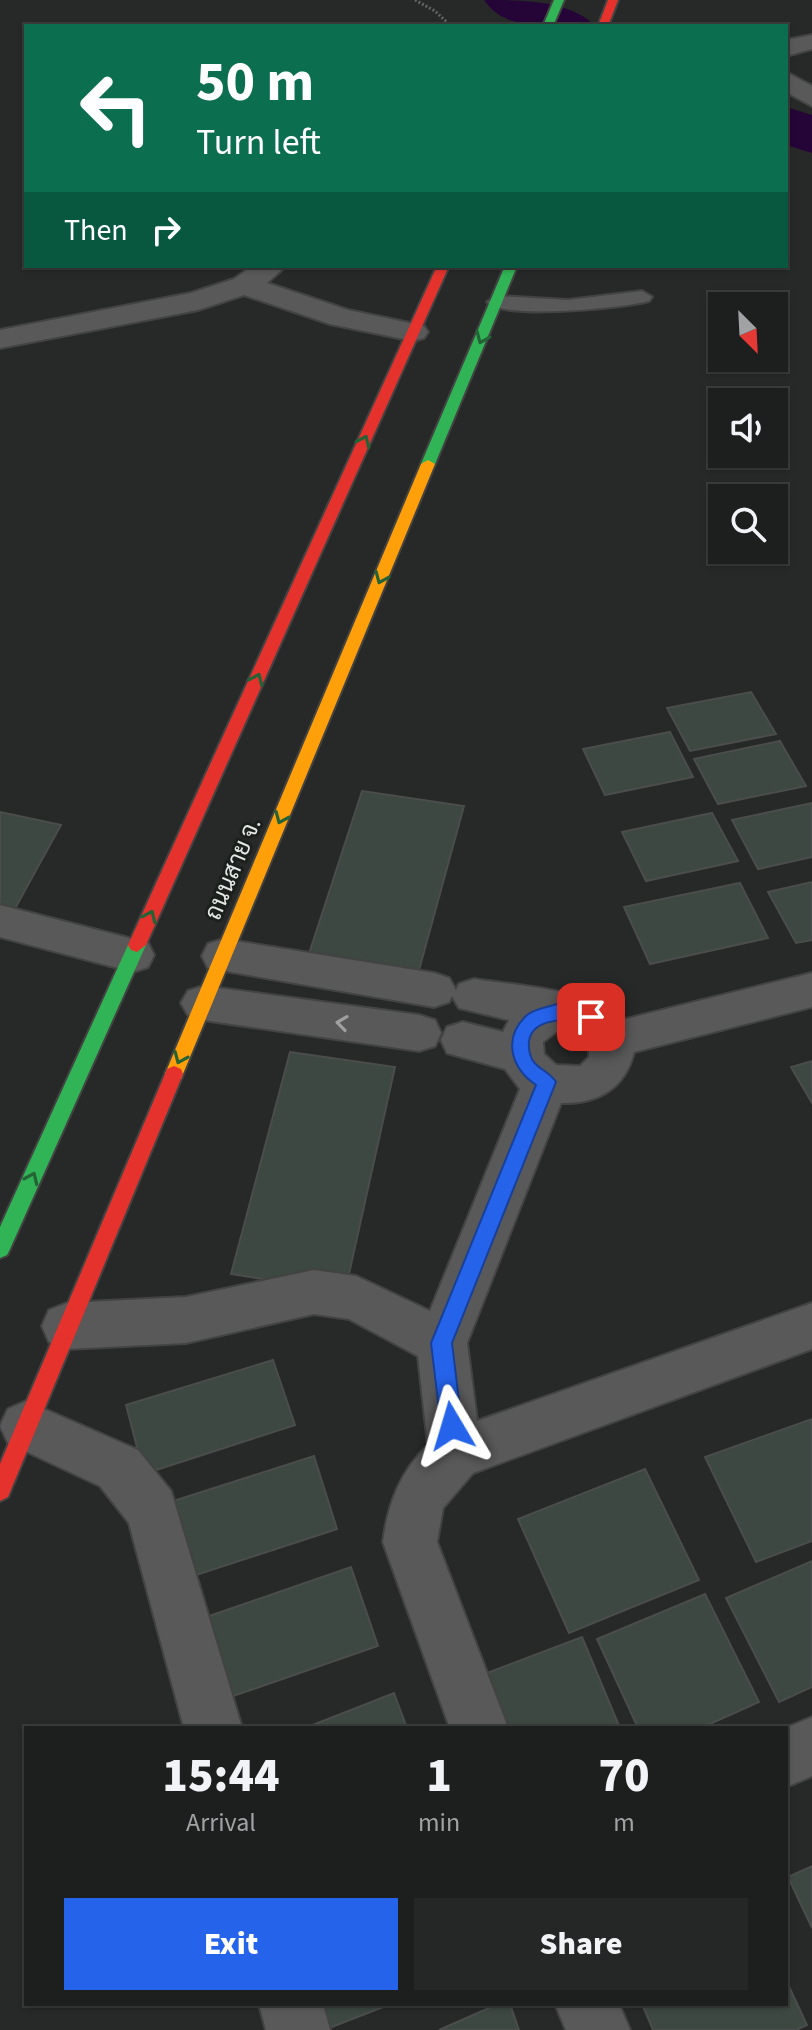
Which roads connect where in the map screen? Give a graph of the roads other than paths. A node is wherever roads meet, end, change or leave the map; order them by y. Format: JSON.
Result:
{"nodes":[{"id":1,"x":559,"y":0,"type":"edge"},
{"id":2,"x":613,"y":0,"type":"edge"},
{"id":3,"x":549,"y":24,"type":"edge"},
{"id":4,"x":604,"y":24,"type":"edge"},
{"id":5,"x":812,"y":42,"type":"edge"},
{"id":6,"x":788,"y":48,"type":"edge"},
{"id":7,"x":788,"y":81,"type":"edge"},
{"id":8,"x":812,"y":98,"type":"edge"},
{"id":9,"x":268,"y":268,"type":"edge"},
{"id":10,"x":442,"y":268,"type":"edge"},
{"id":11,"x":510,"y":268,"type":"edge"},
{"id":12,"x":244,"y":285,"type":"junction"},
{"id":13,"x":642,"y":297,"type":"dead end"},
{"id":14,"x":497,"y":302,"type":"junction"},
{"id":15,"x":413,"y":332,"type":"junction"},
{"id":16,"x":0,"y":339,"type":"edge"},
{"id":17,"x":0,"y":921,"type":"edge"},
{"id":18,"x":133,"y":955,"type":"junction"},
{"id":19,"x":223,"y":956,"type":"junction"},
{"id":20,"x":812,"y":990,"type":"edge"},
{"id":21,"x":203,"y":1003,"type":"junction"},
{"id":22,"x":557,"y":1011,"type":"junction"},
{"id":23,"x":419,"y":1033,"type":"dead end"},
{"id":24,"x":463,"y":1040,"type":"dead end"},
{"id":25,"x":612,"y":1040,"type":"junction"},
{"id":26,"x":534,"y":1069,"type":"junction"},
{"id":27,"x":0,"y":1249,"type":"edge"},
{"id":28,"x":67,"y":1326,"type":"junction"},
{"id":29,"x":812,"y":1326,"type":"edge"},
{"id":30,"x":442,"y":1343,"type":"junction"},
{"id":31,"x":26,"y":1426,"type":"junction"},
{"id":32,"x":455,"y":1454,"type":"junction"},
{"id":33,"x":0,"y":1490,"type":"edge"},
{"id":34,"x":212,"y":1726,"type":"edge"},
{"id":35,"x":478,"y":1726,"type":"edge"},
{"id":36,"x":812,"y":1746,"type":"edge"},
{"id":37,"x":788,"y":1757,"type":"edge"},
{"id":38,"x":292,"y":2006,"type":"edge"},
{"id":39,"x":588,"y":2006,"type":"edge"},
{"id":40,"x":298,"y":2030,"type":"edge"},
{"id":41,"x":598,"y":2030,"type":"edge"}],
"edges":[{"from":1,"to":3,"type":"main road"},
{"from":2,"to":4,"type":"main road"},
{"from":5,"to":6,"type":"street"},
{"from":7,"to":8,"type":"street"},
{"from":9,"to":12,"type":"street"},
{"from":10,"to":15,"type":"main road"},
{"from":11,"to":14,"type":"main road","name":"ถนนสาย จ."},
{"from":12,"to":15,"type":"street"},
{"from":12,"to":16,"type":"street"},
{"from":13,"to":14,"type":"lane"},
{"from":14,"to":19,"type":"main road","name":"ถนนสาย จ.","one_way":true},
{"from":18,"to":15,"type":"main road","one_way":true},
{"from":17,"to":18,"type":"street"},
{"from":27,"to":18,"type":"main road","one_way":true},
{"from":19,"to":21,"type":"main road","name":"ถนนสาย จ."},
{"from":19,"to":22,"type":"street"},
{"from":20,"to":25,"type":"street"},
{"from":23,"to":21,"type":"street","one_way":true},
{"from":21,"to":28,"type":"main road","name":"ถนนสาย จ.","one_way":true},
{"from":22,"to":25,"type":"street"},
{"from":22,"to":26,"type":"street"},
{"from":24,"to":26,"type":"street"},
{"from":25,"to":26,"type":"street"},
{"from":26,"to":30,"type":"street"},
{"from":28,"to":30,"type":"street"},
{"from":28,"to":31,"type":"main road","name":"ถนนสาย จ."},
{"from":29,"to":32,"type":"street"},
{"from":30,"to":32,"type":"street"},
{"from":31,"to":33,"type":"main road","name":"ถนนสาย จ."},
{"from":31,"to":34,"type":"street"},
{"from":32,"to":35,"type":"street"},
{"from":36,"to":37,"type":"street"},
{"from":38,"to":40,"type":"street"},
{"from":39,"to":41,"type":"street"}]}
